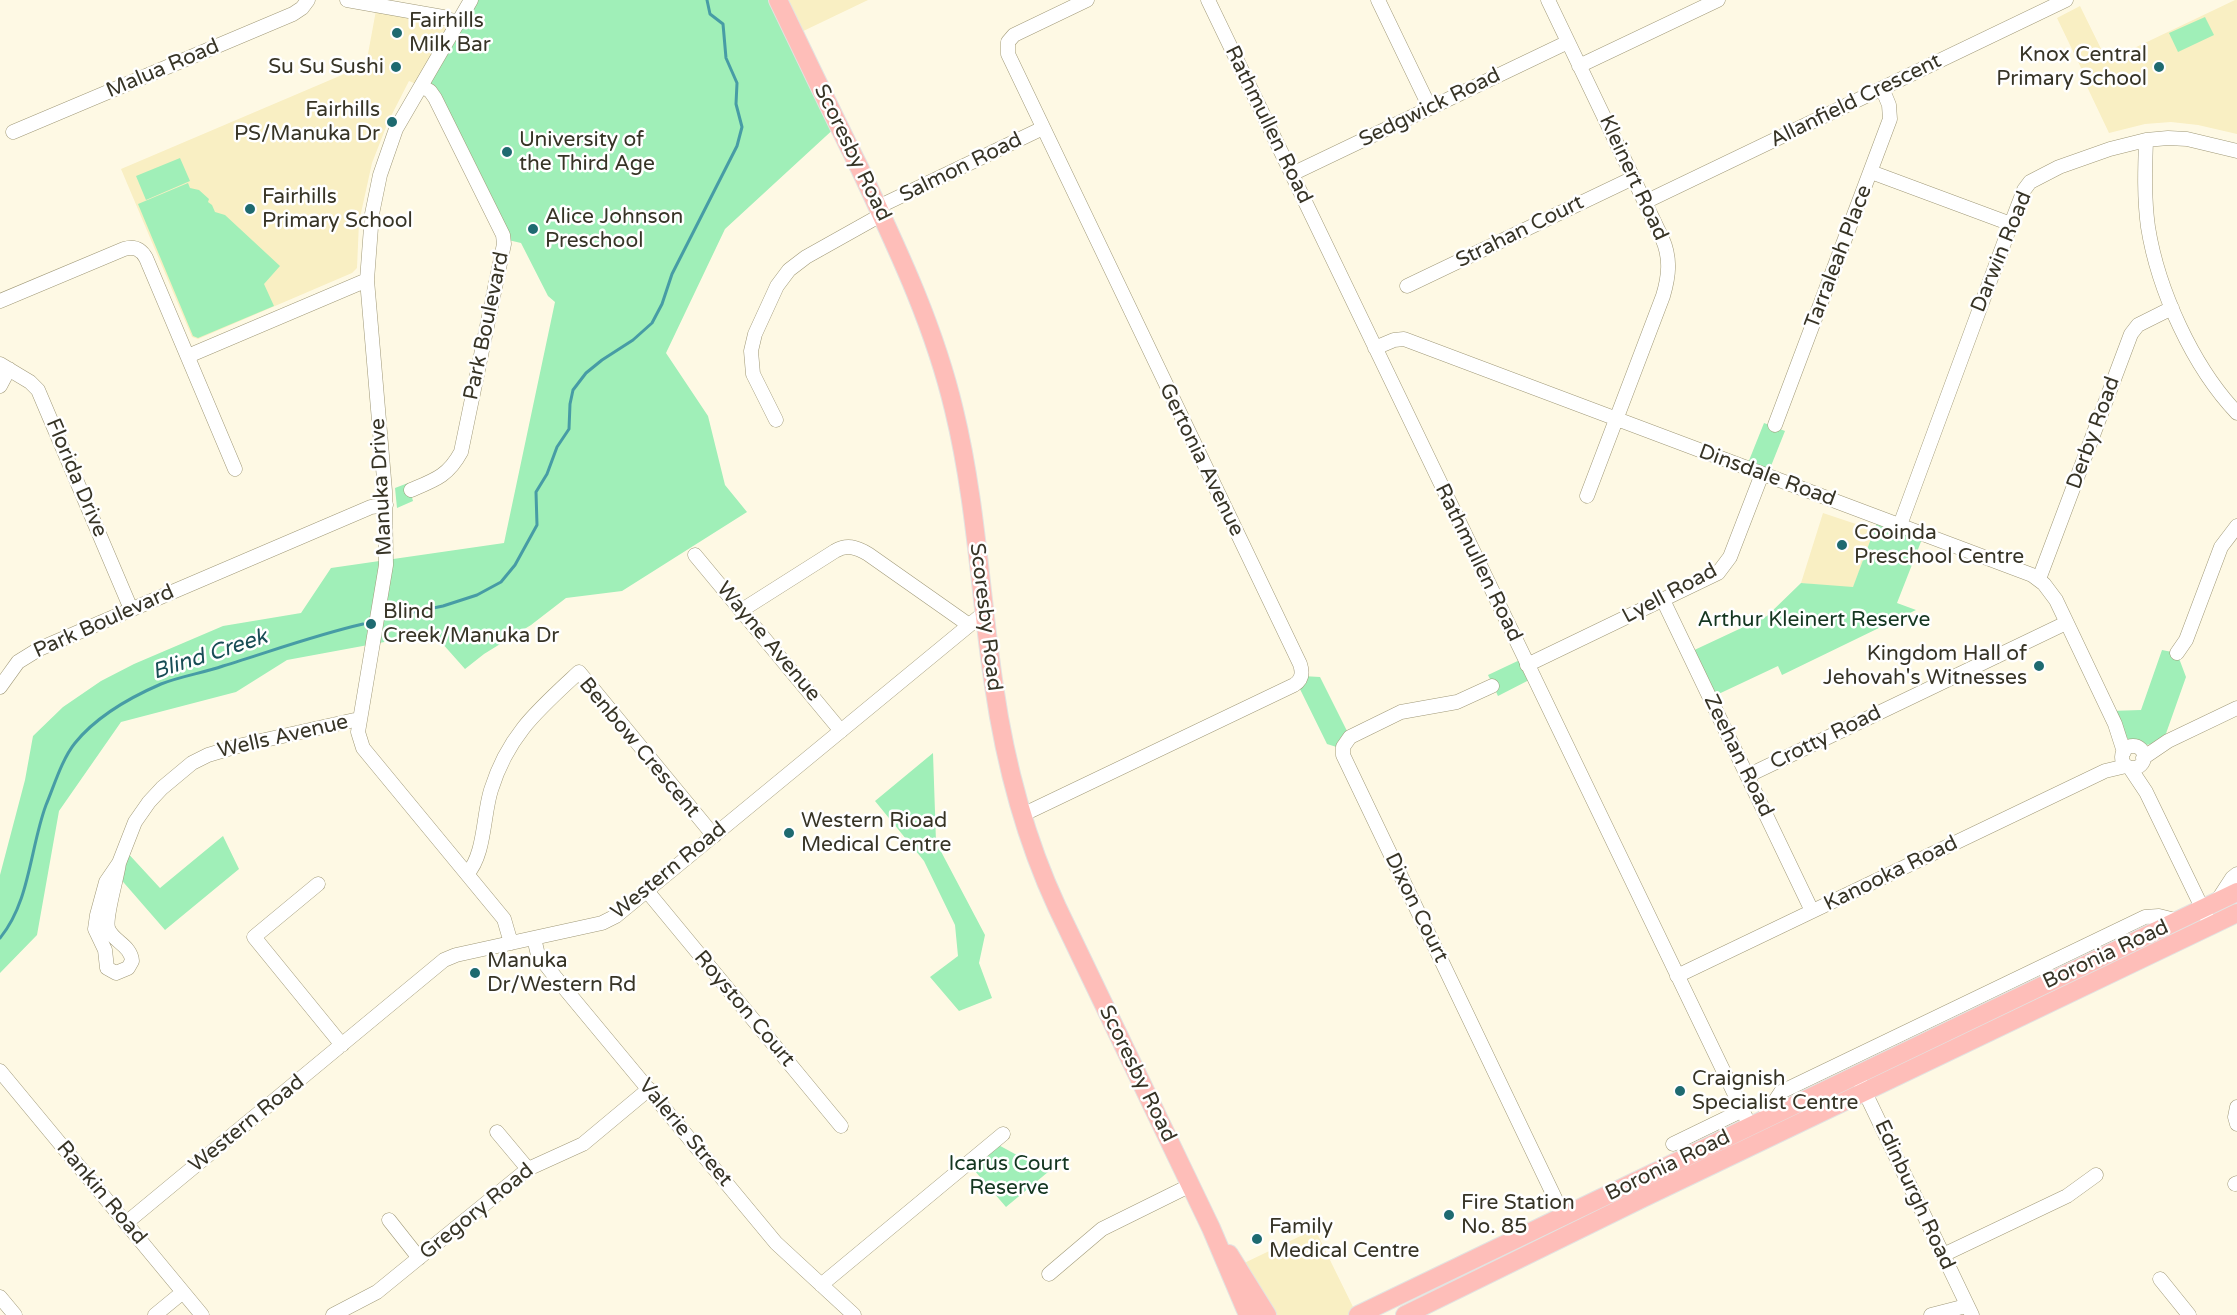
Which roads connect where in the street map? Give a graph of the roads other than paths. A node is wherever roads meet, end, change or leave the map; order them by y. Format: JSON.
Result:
{"nodes":[{"id":1,"x":308,"y":0,"type":"edge"},
{"id":2,"x":347,"y":0,"type":"edge"},
{"id":3,"x":471,"y":0,"type":"edge"},
{"id":4,"x":778,"y":0,"type":"edge"},
{"id":5,"x":1087,"y":0,"type":"edge"},
{"id":6,"x":1208,"y":0,"type":"edge"},
{"id":7,"x":1378,"y":0,"type":"edge"},
{"id":8,"x":1548,"y":0,"type":"edge"},
{"id":9,"x":1718,"y":0,"type":"edge"},
{"id":10,"x":2066,"y":0,"type":"edge"},
{"id":11,"x":457,"y":23,"type":"junction"},
{"id":12,"x":1568,"y":42,"type":"junction"},
{"id":13,"x":1580,"y":66,"type":"junction"},
{"id":14,"x":421,"y":86,"type":"junction"},
{"id":15,"x":1882,"y":88,"type":"junction"},
{"id":16,"x":1430,"y":108,"type":"junction"},
{"id":17,"x":1043,"y":128,"type":"junction"},
{"id":18,"x":13,"y":132,"type":"dead end"},
{"id":19,"x":2146,"y":140,"type":"junction"},
{"id":20,"x":2237,"y":151,"type":"edge"},
{"id":21,"x":1871,"y":172,"type":"junction"},
{"id":22,"x":1292,"y":174,"type":"junction"},
{"id":23,"x":1633,"y":178,"type":"junction"},
{"id":24,"x":1645,"y":202,"type":"junction"},
{"id":25,"x":880,"y":211,"type":"junction"},
{"id":26,"x":2011,"y":224,"type":"junction"},
{"id":27,"x":367,"y":280,"type":"junction"},
{"id":28,"x":1407,"y":286,"type":"dead end"},
{"id":29,"x":0,"y":301,"type":"edge"},
{"id":30,"x":2172,"y":308,"type":"junction"},
{"id":31,"x":1375,"y":348,"type":"junction"},
{"id":32,"x":188,"y":356,"type":"junction"},
{"id":33,"x":5,"y":367,"type":"edge"},
{"id":34,"x":0,"y":386,"type":"edge"},
{"id":35,"x":2237,"y":413,"type":"edge"},
{"id":36,"x":1616,"y":419,"type":"junction"},
{"id":37,"x":776,"y":420,"type":"dead end"},
{"id":38,"x":1775,"y":425,"type":"dead end"},
{"id":39,"x":235,"y":469,"type":"dead end"},
{"id":40,"x":1762,"y":474,"type":"junction"},
{"id":41,"x":411,"y":490,"type":"dead end"},
{"id":42,"x":1587,"y":496,"type":"dead end"},
{"id":43,"x":386,"y":505,"type":"junction"},
{"id":44,"x":1900,"y":525,"type":"junction"},
{"id":45,"x":2237,"y":526,"type":"edge"},
{"id":46,"x":696,"y":555,"type":"dead end"},
{"id":47,"x":2039,"y":579,"type":"junction"},
{"id":48,"x":1663,"y":600,"type":"junction"},
{"id":49,"x":131,"y":609,"type":"junction"},
{"id":50,"x":742,"y":610,"type":"junction"},
{"id":51,"x":984,"y":613,"type":"junction"},
{"id":52,"x":2066,"y":623,"type":"junction"},
{"id":53,"x":969,"y":625,"type":"junction"},
{"id":54,"x":2177,"y":653,"type":"dead end"},
{"id":55,"x":1527,"y":665,"type":"junction"},
{"id":56,"x":1492,"y":686,"type":"dead end"},
{"id":57,"x":0,"y":687,"type":"edge"},
{"id":58,"x":2237,"y":708,"type":"edge"},
{"id":59,"x":359,"y":719,"type":"junction"},
{"id":60,"x":841,"y":731,"type":"junction"},
{"id":61,"x":2132,"y":758,"type":"junction"},
{"id":62,"x":1748,"y":776,"type":"junction"},
{"id":63,"x":1022,"y":815,"type":"junction"},
{"id":64,"x":714,"y":836,"type":"junction"},
{"id":65,"x":119,"y":863,"type":"junction"},
{"id":66,"x":467,"y":874,"type":"junction"},
{"id":67,"x":2237,"y":874,"type":"edge"},
{"id":68,"x":318,"y":884,"type":"dead end"},
{"id":69,"x":647,"y":891,"type":"junction"},
{"id":70,"x":2237,"y":892,"type":"edge"},
{"id":71,"x":2210,"y":905,"type":"junction"},
{"id":72,"x":1812,"y":912,"type":"junction"},
{"id":73,"x":2237,"y":913,"type":"edge"},
{"id":74,"x":2179,"y":921,"type":"junction"},
{"id":75,"x":2210,"y":926,"type":"junction"},
{"id":76,"x":534,"y":938,"type":"junction"},
{"id":77,"x":511,"y":943,"type":"junction"},
{"id":78,"x":1677,"y":976,"type":"junction"},
{"id":79,"x":342,"y":1045,"type":"junction"},
{"id":80,"x":0,"y":1071,"type":"edge"},
{"id":81,"x":1856,"y":1074,"type":"junction"},
{"id":82,"x":649,"y":1089,"type":"junction"},
{"id":83,"x":1864,"y":1092,"type":"junction"},
{"id":84,"x":2237,"y":1107,"type":"edge"},
{"id":85,"x":1751,"y":1119,"type":"junction"},
{"id":86,"x":2237,"y":1124,"type":"edge"},
{"id":87,"x":841,"y":1126,"type":"dead end"},
{"id":88,"x":498,"y":1132,"type":"dead end"},
{"id":89,"x":1003,"y":1134,"type":"dead end"},
{"id":90,"x":1758,"y":1143,"type":"junction"},
{"id":91,"x":1673,"y":1144,"type":"dead end"},
{"id":92,"x":528,"y":1169,"type":"junction"},
{"id":93,"x":2096,"y":1175,"type":"dead end"},
{"id":94,"x":1191,"y":1185,"type":"junction"},
{"id":95,"x":1564,"y":1217,"type":"junction"},
{"id":96,"x":388,"y":1220,"type":"dead end"},
{"id":97,"x":126,"y":1223,"type":"junction"},
{"id":98,"x":1211,"y":1227,"type":"junction"},
{"id":99,"x":1943,"y":1255,"type":"junction"},
{"id":100,"x":419,"y":1258,"type":"junction"},
{"id":101,"x":1049,"y":1274,"type":"dead end"},
{"id":102,"x":2160,"y":1279,"type":"dead end"},
{"id":103,"x":821,"y":1285,"type":"junction"},
{"id":104,"x":183,"y":1292,"type":"junction"},
{"id":105,"x":0,"y":1297,"type":"edge"},
{"id":106,"x":1264,"y":1308,"type":"edge"},
{"id":107,"x":1969,"y":1310,"type":"edge"},
{"id":108,"x":15,"y":1315,"type":"edge"},
{"id":109,"x":155,"y":1315,"type":"edge"},
{"id":110,"x":202,"y":1315,"type":"edge"},
{"id":111,"x":333,"y":1315,"type":"edge"},
{"id":112,"x":854,"y":1315,"type":"edge"},
{"id":113,"x":1248,"y":1315,"type":"edge"},
{"id":114,"x":1273,"y":1315,"type":"edge"},
{"id":115,"x":1358,"y":1315,"type":"edge"},
{"id":116,"x":1405,"y":1315,"type":"edge"},
{"id":117,"x":1930,"y":1315,"type":"edge"},
{"id":118,"x":2189,"y":1315,"type":"edge"}],
"edges":[{"from":1,"to":18,"type":"street","name":"Malua Road"},
{"from":2,"to":11,"type":"street"},
{"from":3,"to":11,"type":"street","name":"Manuka Drive"},
{"from":4,"to":25,"type":"main road","name":"Scoresby Road"},
{"from":5,"to":17,"type":"street","name":"Gertonia Avenue"},
{"from":6,"to":22,"type":"street","name":"Rathmullen Road"},
{"from":7,"to":16,"type":"street"},
{"from":8,"to":12,"type":"street","name":"Kleinert Road"},
{"from":9,"to":13,"type":"street"},
{"from":10,"to":15,"type":"street","name":"Allanfield Crescent"},
{"from":11,"to":14,"type":"street","name":"Manuka Drive"},
{"from":12,"to":13,"type":"street","name":"Kleinert Road"},
{"from":12,"to":16,"type":"street","name":"Sedgwick Road"},
{"from":13,"to":23,"type":"street","name":"Kleinert Road"},
{"from":14,"to":27,"type":"street","name":"Manuka Drive"},
{"from":14,"to":41,"type":"street","name":"Park Boulevard"},
{"from":15,"to":21,"type":"street","name":"Tarraleah Place"},
{"from":15,"to":24,"type":"street","name":"Allanfield Crescent"},
{"from":16,"to":22,"type":"street","name":"Sedgwick Road"},
{"from":17,"to":25,"type":"street","name":"Salmon Road"},
{"from":17,"to":63,"type":"street","name":"Gertonia Avenue"},
{"from":19,"to":20,"type":"street","name":"Darwin Road"},
{"from":19,"to":26,"type":"street","name":"Darwin Road"},
{"from":19,"to":30,"type":"street"},
{"from":21,"to":26,"type":"street"},
{"from":21,"to":38,"type":"street","name":"Tarraleah Place"},
{"from":22,"to":31,"type":"street","name":"Rathmullen Road"},
{"from":23,"to":24,"type":"street","name":"Kleinert Road"},
{"from":23,"to":28,"type":"street","name":"Strahan Court"},
{"from":24,"to":36,"type":"street","name":"Kleinert Road"},
{"from":25,"to":37,"type":"street","name":"Salmon Road"},
{"from":25,"to":51,"type":"main road","name":"Scoresby Road"},
{"from":26,"to":44,"type":"street","name":"Darwin Road"},
{"from":27,"to":32,"type":"street"},
{"from":27,"to":43,"type":"street","name":"Manuka Drive"},
{"from":29,"to":32,"type":"street"},
{"from":30,"to":35,"type":"street"},
{"from":30,"to":47,"type":"street","name":"Derby Road"},
{"from":31,"to":36,"type":"street","name":"Dinsdale Road"},
{"from":31,"to":55,"type":"street","name":"Rathmullen Road"},
{"from":32,"to":39,"type":"street"},
{"from":33,"to":34,"type":"street"},
{"from":33,"to":49,"type":"street","name":"Florida Drive"},
{"from":36,"to":40,"type":"street","name":"Dinsdale Road"},
{"from":36,"to":42,"type":"street","name":"Kleinert Road"},
{"from":40,"to":44,"type":"street","name":"Dinsdale Road"},
{"from":40,"to":48,"type":"street","name":"Lyell Road"},
{"from":43,"to":49,"type":"street","name":"Park Boulevard"},
{"from":43,"to":59,"type":"street","name":"Manuka Drive"},
{"from":44,"to":47,"type":"street","name":"Dinsdale Road"},
{"from":45,"to":54,"type":"street"},
{"from":46,"to":50,"type":"street","name":"Wayne Avenue"},
{"from":47,"to":52,"type":"street"},
{"from":48,"to":55,"type":"street","name":"Lyell Road"},
{"from":48,"to":62,"type":"street","name":"Zeehan Road"},
{"from":49,"to":57,"type":"street","name":"Park Boulevard"},
{"from":50,"to":53,"type":"street"},
{"from":50,"to":60,"type":"street","name":"Wayne Avenue"},
{"from":51,"to":53,"type":"street","name":"Western Road"},
{"from":51,"to":63,"type":"main road","name":"Scoresby Road"},
{"from":52,"to":61,"type":"street"},
{"from":52,"to":62,"type":"street","name":"Crotty Road"},
{"from":53,"to":60,"type":"street","name":"Western Road"},
{"from":55,"to":78,"type":"street","name":"Rathmullen Road"},
{"from":56,"to":95,"type":"street","name":"Dixon Court"},
{"from":58,"to":61,"type":"street","name":"Kanooka Road"},
{"from":59,"to":65,"type":"street","name":"Wells Avenue"},
{"from":59,"to":66,"type":"street","name":"Manuka Drive"},
{"from":60,"to":64,"type":"street","name":"Western Road"},
{"from":61,"to":71,"type":"street"},
{"from":61,"to":72,"type":"street","name":"Kanooka Road"},
{"from":62,"to":72,"type":"street","name":"Zeehan Road"},
{"from":63,"to":94,"type":"main road","name":"Scoresby Road"},
{"from":64,"to":66,"type":"street","name":"Benbow Crescent"},
{"from":64,"to":69,"type":"street","name":"Western Road"},
{"from":65,"to":65,"type":"street","name":"Wells Avenue"},
{"from":66,"to":77,"type":"street","name":"Manuka Drive"},
{"from":67,"to":71,"type":"street"},
{"from":68,"to":79,"type":"street"},
{"from":69,"to":76,"type":"street","name":"Western Road"},
{"from":69,"to":87,"type":"street","name":"Royston Court"},
{"from":70,"to":71,"type":"main road","name":"Boronia Road"},
{"from":71,"to":74,"type":"main road","name":"Boronia Road"},
{"from":71,"to":75,"type":"street"},
{"from":72,"to":78,"type":"street","name":"Kanooka Road"},
{"from":73,"to":75,"type":"main road","name":"Boronia Road"},
{"from":74,"to":81,"type":"main road","name":"Boronia Road"},
{"from":74,"to":85,"type":"street"},
{"from":75,"to":83,"type":"main road","name":"Boronia Road"},
{"from":76,"to":77,"type":"street","name":"Western Road"},
{"from":76,"to":82,"type":"street","name":"Valerie Street"},
{"from":77,"to":79,"type":"street","name":"Western Road"},
{"from":78,"to":85,"type":"street","name":"Rathmullen Road"},
{"from":79,"to":97,"type":"street","name":"Western Road"},
{"from":80,"to":97,"type":"street","name":"Rankin Road"},
{"from":81,"to":83,"type":"street","name":"Edinburgh Road"},
{"from":81,"to":85,"type":"main road","name":"Boronia Road"},
{"from":82,"to":92,"type":"street","name":"Gregory Road"},
{"from":82,"to":103,"type":"street","name":"Valerie Street"},
{"from":83,"to":90,"type":"main road","name":"Boronia Road"},
{"from":83,"to":99,"type":"street","name":"Edinburgh Road"},
{"from":84,"to":86,"type":"street"},
{"from":85,"to":90,"type":"main road"},
{"from":85,"to":91,"type":"street","name":"Boronia Road"},
{"from":85,"to":95,"type":"main road","name":"Boronia Road"},
{"from":88,"to":92,"type":"street"},
{"from":89,"to":103,"type":"street"},
{"from":90,"to":116,"type":"main road","name":"Boronia Road"},
{"from":92,"to":100,"type":"street","name":"Gregory Road"},
{"from":93,"to":99,"type":"street"},
{"from":94,"to":98,"type":"main road","name":"Scoresby Road"},
{"from":94,"to":101,"type":"street"},
{"from":95,"to":115,"type":"main road","name":"Boronia Road"},
{"from":96,"to":100,"type":"street"},
{"from":97,"to":104,"type":"street","name":"Rankin Road"},
{"from":98,"to":106,"type":"main road","name":"Scoresby Road"},
{"from":98,"to":113,"type":"main road","name":"Scoresby Road"},
{"from":99,"to":107,"type":"street","name":"Edinburgh Road"},
{"from":100,"to":111,"type":"street","name":"Gregory Road"},
{"from":102,"to":118,"type":"street"},
{"from":103,"to":112,"type":"street","name":"Valerie Street"},
{"from":104,"to":109,"type":"street"},
{"from":104,"to":110,"type":"street","name":"Rankin Road"},
{"from":105,"to":108,"type":"street"},
{"from":106,"to":114,"type":"main road","name":"Scoresby Road"},
{"from":107,"to":117,"type":"street"}]}
